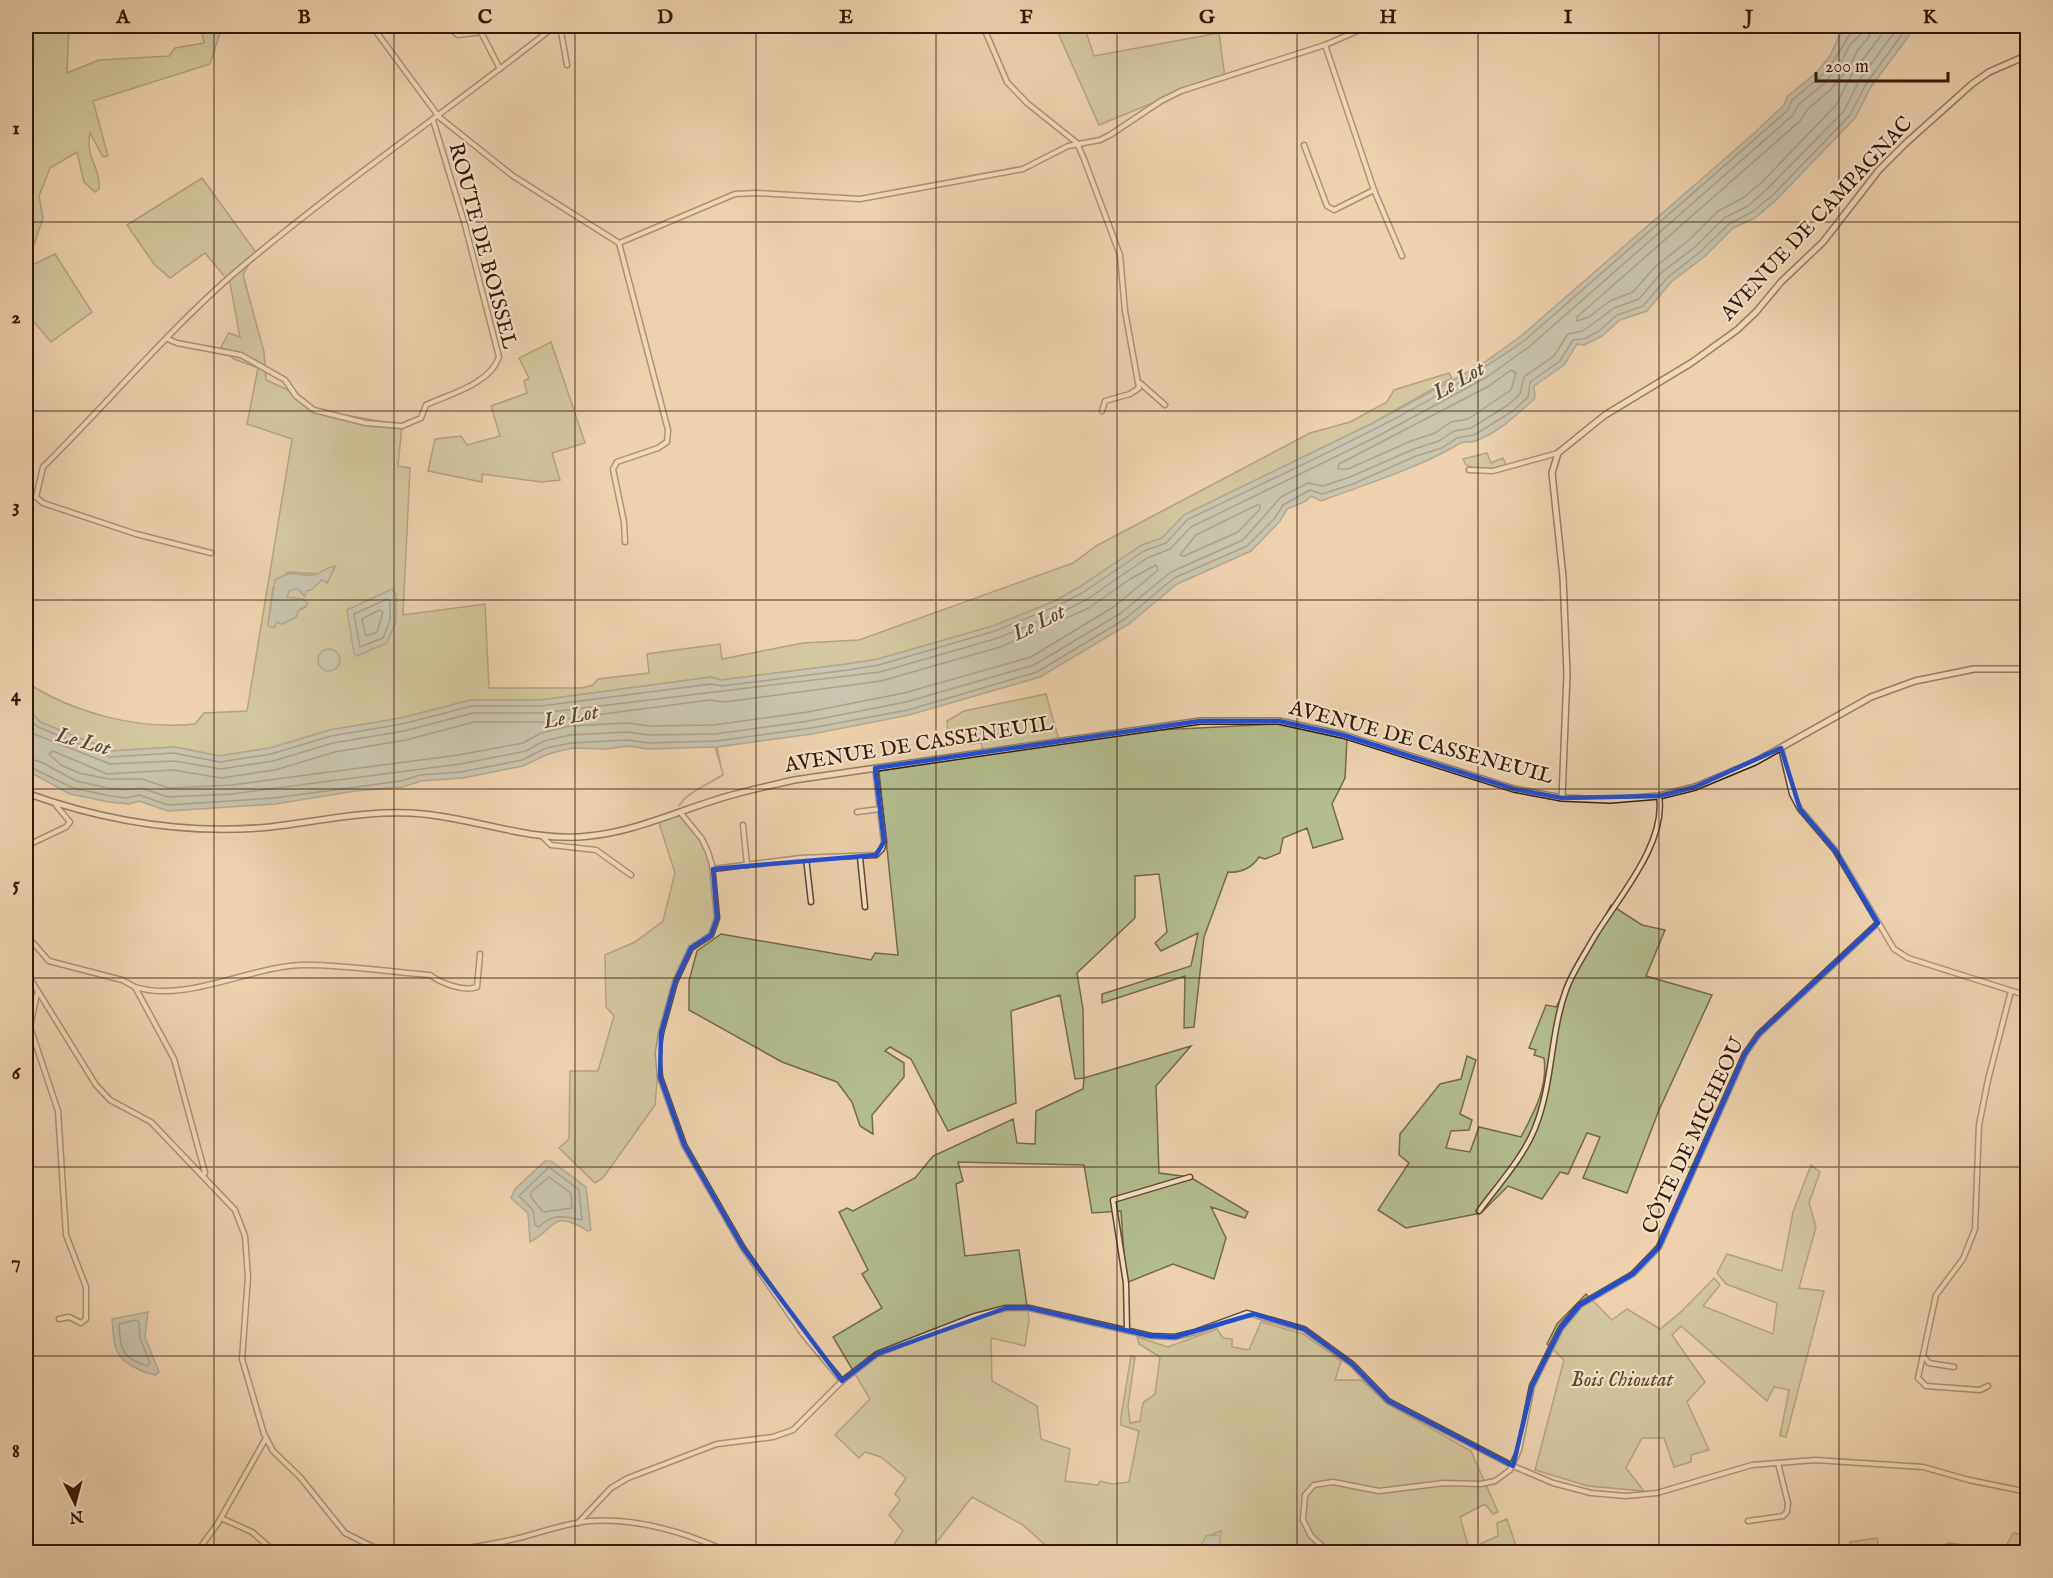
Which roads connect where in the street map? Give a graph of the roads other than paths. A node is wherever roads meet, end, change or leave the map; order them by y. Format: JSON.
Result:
{"nodes":[{"id":1,"x":373,"y":26,"type":"edge"},
{"id":2,"x":452,"y":26,"type":"edge"},
{"id":3,"x":555,"y":26,"type":"edge"},
{"id":4,"x":560,"y":26,"type":"edge"},
{"id":5,"x":983,"y":26,"type":"edge"},
{"id":6,"x":1369,"y":26,"type":"edge"},
{"id":7,"x":1359,"y":28,"type":"edge"},
{"id":8,"x":1324,"y":45,"type":"junction"},
{"id":9,"x":2028,"y":55,"type":"edge"},
{"id":10,"x":567,"y":65,"type":"dead end"},
{"id":11,"x":500,"y":69,"type":"junction"},
{"id":12,"x":439,"y":117,"type":"junction"},
{"id":13,"x":434,"y":120,"type":"junction"},
{"id":14,"x":1077,"y":143,"type":"junction"},
{"id":15,"x":1304,"y":145,"type":"dead end"},
{"id":16,"x":1374,"y":190,"type":"junction"},
{"id":17,"x":619,"y":243,"type":"junction"},
{"id":18,"x":1402,"y":256,"type":"dead end"},
{"id":19,"x":168,"y":339,"type":"junction"},
{"id":20,"x":1139,"y":382,"type":"junction"},
{"id":21,"x":1165,"y":405,"type":"dead end"},
{"id":22,"x":1102,"y":411,"type":"dead end"},
{"id":23,"x":1558,"y":453,"type":"junction"},
{"id":24,"x":1469,"y":470,"type":"dead end"},
{"id":25,"x":625,"y":542,"type":"dead end"},
{"id":26,"x":211,"y":553,"type":"dead end"},
{"id":27,"x":2028,"y":669,"type":"edge"},
{"id":28,"x":1781,"y":748,"type":"junction"},
{"id":29,"x":875,"y":768,"type":"junction"},
{"id":30,"x":26,"y":793,"type":"edge"},
{"id":31,"x":1659,"y":796,"type":"junction"},
{"id":32,"x":1562,"y":798,"type":"junction"},
{"id":33,"x":55,"y":804,"type":"junction"},
{"id":34,"x":880,"y":809,"type":"junction"},
{"id":35,"x":680,"y":812,"type":"junction"},
{"id":36,"x":856,"y":812,"type":"dead end"},
{"id":37,"x":743,"y":825,"type":"dead end"},
{"id":38,"x":540,"y":835,"type":"junction"},
{"id":39,"x":26,"y":846,"type":"edge"},
{"id":40,"x":860,"y":857,"type":"junction"},
{"id":41,"x":806,"y":858,"type":"junction"},
{"id":42,"x":747,"y":865,"type":"junction"},
{"id":43,"x":712,"y":869,"type":"junction"},
{"id":44,"x":631,"y":875,"type":"dead end"},
{"id":45,"x":810,"y":902,"type":"dead end"},
{"id":46,"x":866,"y":907,"type":"dead end"},
{"id":47,"x":1878,"y":923,"type":"junction"},
{"id":48,"x":26,"y":927,"type":"edge"},
{"id":49,"x":27,"y":936,"type":"junction"},
{"id":50,"x":480,"y":954,"type":"dead end"},
{"id":51,"x":135,"y":987,"type":"junction"},
{"id":52,"x":2012,"y":991,"type":"junction"},
{"id":53,"x":38,"y":993,"type":"junction"},
{"id":54,"x":2028,"y":996,"type":"edge"},
{"id":55,"x":203,"y":1176,"type":"junction"},
{"id":56,"x":1190,"y":1177,"type":"dead end"},
{"id":57,"x":1479,"y":1211,"type":"dead end"},
{"id":58,"x":59,"y":1319,"type":"dead end"},
{"id":59,"x":1127,"y":1330,"type":"junction"},
{"id":60,"x":1923,"y":1356,"type":"junction"},
{"id":61,"x":1954,"y":1367,"type":"dead end"},
{"id":62,"x":842,"y":1381,"type":"junction"},
{"id":63,"x":1988,"y":1386,"type":"dead end"},
{"id":64,"x":266,"y":1438,"type":"junction"},
{"id":65,"x":1778,"y":1463,"type":"junction"},
{"id":66,"x":1513,"y":1466,"type":"junction"},
{"id":67,"x":2028,"y":1492,"type":"edge"},
{"id":68,"x":221,"y":1518,"type":"junction"},
{"id":69,"x":1748,"y":1521,"type":"dead end"},
{"id":70,"x":578,"y":1523,"type":"junction"},
{"id":71,"x":197,"y":1552,"type":"edge"},
{"id":72,"x":275,"y":1552,"type":"edge"},
{"id":73,"x":385,"y":1552,"type":"edge"},
{"id":74,"x":394,"y":1552,"type":"edge"},
{"id":75,"x":441,"y":1552,"type":"edge"},
{"id":76,"x":728,"y":1552,"type":"edge"},
{"id":77,"x":1329,"y":1552,"type":"edge"}],
"edges":[{"from":1,"to":12,"type":"street"},
{"from":2,"to":11,"type":"street"},
{"from":3,"to":11,"type":"street"},
{"from":4,"to":10,"type":"street"},
{"from":5,"to":14,"type":"street"},
{"from":6,"to":7,"type":"street"},
{"from":7,"to":8,"type":"street"},
{"from":8,"to":14,"type":"street"},
{"from":8,"to":16,"type":"street"},
{"from":9,"to":23,"type":"main road","name":"AVENUE DE CAMPAGNAC"},
{"from":11,"to":12,"type":"street"},
{"from":12,"to":13,"type":"street"},
{"from":12,"to":17,"type":"street"},
{"from":13,"to":19,"type":"street"},
{"from":13,"to":19,"type":"street","name":"ROUTE DE BOISSEL"},
{"from":14,"to":17,"type":"street"},
{"from":14,"to":20,"type":"street"},
{"from":15,"to":16,"type":"street"},
{"from":16,"to":18,"type":"street"},
{"from":17,"to":25,"type":"street"},
{"from":19,"to":26,"type":"street"},
{"from":20,"to":21,"type":"street"},
{"from":20,"to":22,"type":"street"},
{"from":23,"to":24,"type":"street"},
{"from":23,"to":32,"type":"main road"},
{"from":27,"to":28,"type":"main road","name":"AVENUE DE CASSENEUIL"},
{"from":28,"to":31,"type":"main road","name":"AVENUE DE CASSENEUIL"},
{"from":28,"to":47,"type":"street"},
{"from":29,"to":32,"type":"main road","name":"AVENUE DE CASSENEUIL"},
{"from":29,"to":34,"type":"street"},
{"from":29,"to":35,"type":"main road","name":"AVENUE DE CASSENEUIL"},
{"from":30,"to":33,"type":"main road","name":"AVENUE DE CASSENEUIL"},
{"from":31,"to":32,"type":"main road","name":"AVENUE DE CASSENEUIL"},
{"from":31,"to":57,"type":"street"},
{"from":33,"to":38,"type":"main road","name":"AVENUE DE CASSENEUIL"},
{"from":33,"to":39,"type":"street"},
{"from":34,"to":36,"type":"street"},
{"from":34,"to":40,"type":"street"},
{"from":35,"to":38,"type":"main road","name":"AVENUE DE CASSENEUIL"},
{"from":35,"to":43,"type":"street"},
{"from":37,"to":42,"type":"street"},
{"from":38,"to":44,"type":"street"},
{"from":40,"to":41,"type":"street"},
{"from":40,"to":46,"type":"street"},
{"from":41,"to":42,"type":"street"},
{"from":41,"to":45,"type":"street"},
{"from":42,"to":43,"type":"street"},
{"from":43,"to":62,"type":"street"},
{"from":47,"to":52,"type":"street"},
{"from":47,"to":66,"type":"street","name":"CÔTE DE MICHEOU"},
{"from":48,"to":49,"type":"street"},
{"from":49,"to":51,"type":"street"},
{"from":49,"to":53,"type":"street"},
{"from":50,"to":51,"type":"street"},
{"from":51,"to":55,"type":"street"},
{"from":52,"to":54,"type":"street"},
{"from":52,"to":60,"type":"street"},
{"from":53,"to":55,"type":"street"},
{"from":53,"to":58,"type":"street"},
{"from":55,"to":64,"type":"street"},
{"from":56,"to":59,"type":"street"},
{"from":59,"to":62,"type":"street"},
{"from":59,"to":66,"type":"street"},
{"from":60,"to":61,"type":"street"},
{"from":60,"to":63,"type":"street"},
{"from":62,"to":70,"type":"street"},
{"from":64,"to":68,"type":"street"},
{"from":64,"to":73,"type":"street"},
{"from":65,"to":66,"type":"street"},
{"from":65,"to":67,"type":"street"},
{"from":65,"to":69,"type":"street"},
{"from":66,"to":77,"type":"street"},
{"from":68,"to":71,"type":"street"},
{"from":68,"to":72,"type":"street"},
{"from":70,"to":75,"type":"street"},
{"from":70,"to":76,"type":"street"},
{"from":73,"to":74,"type":"street"}]}
